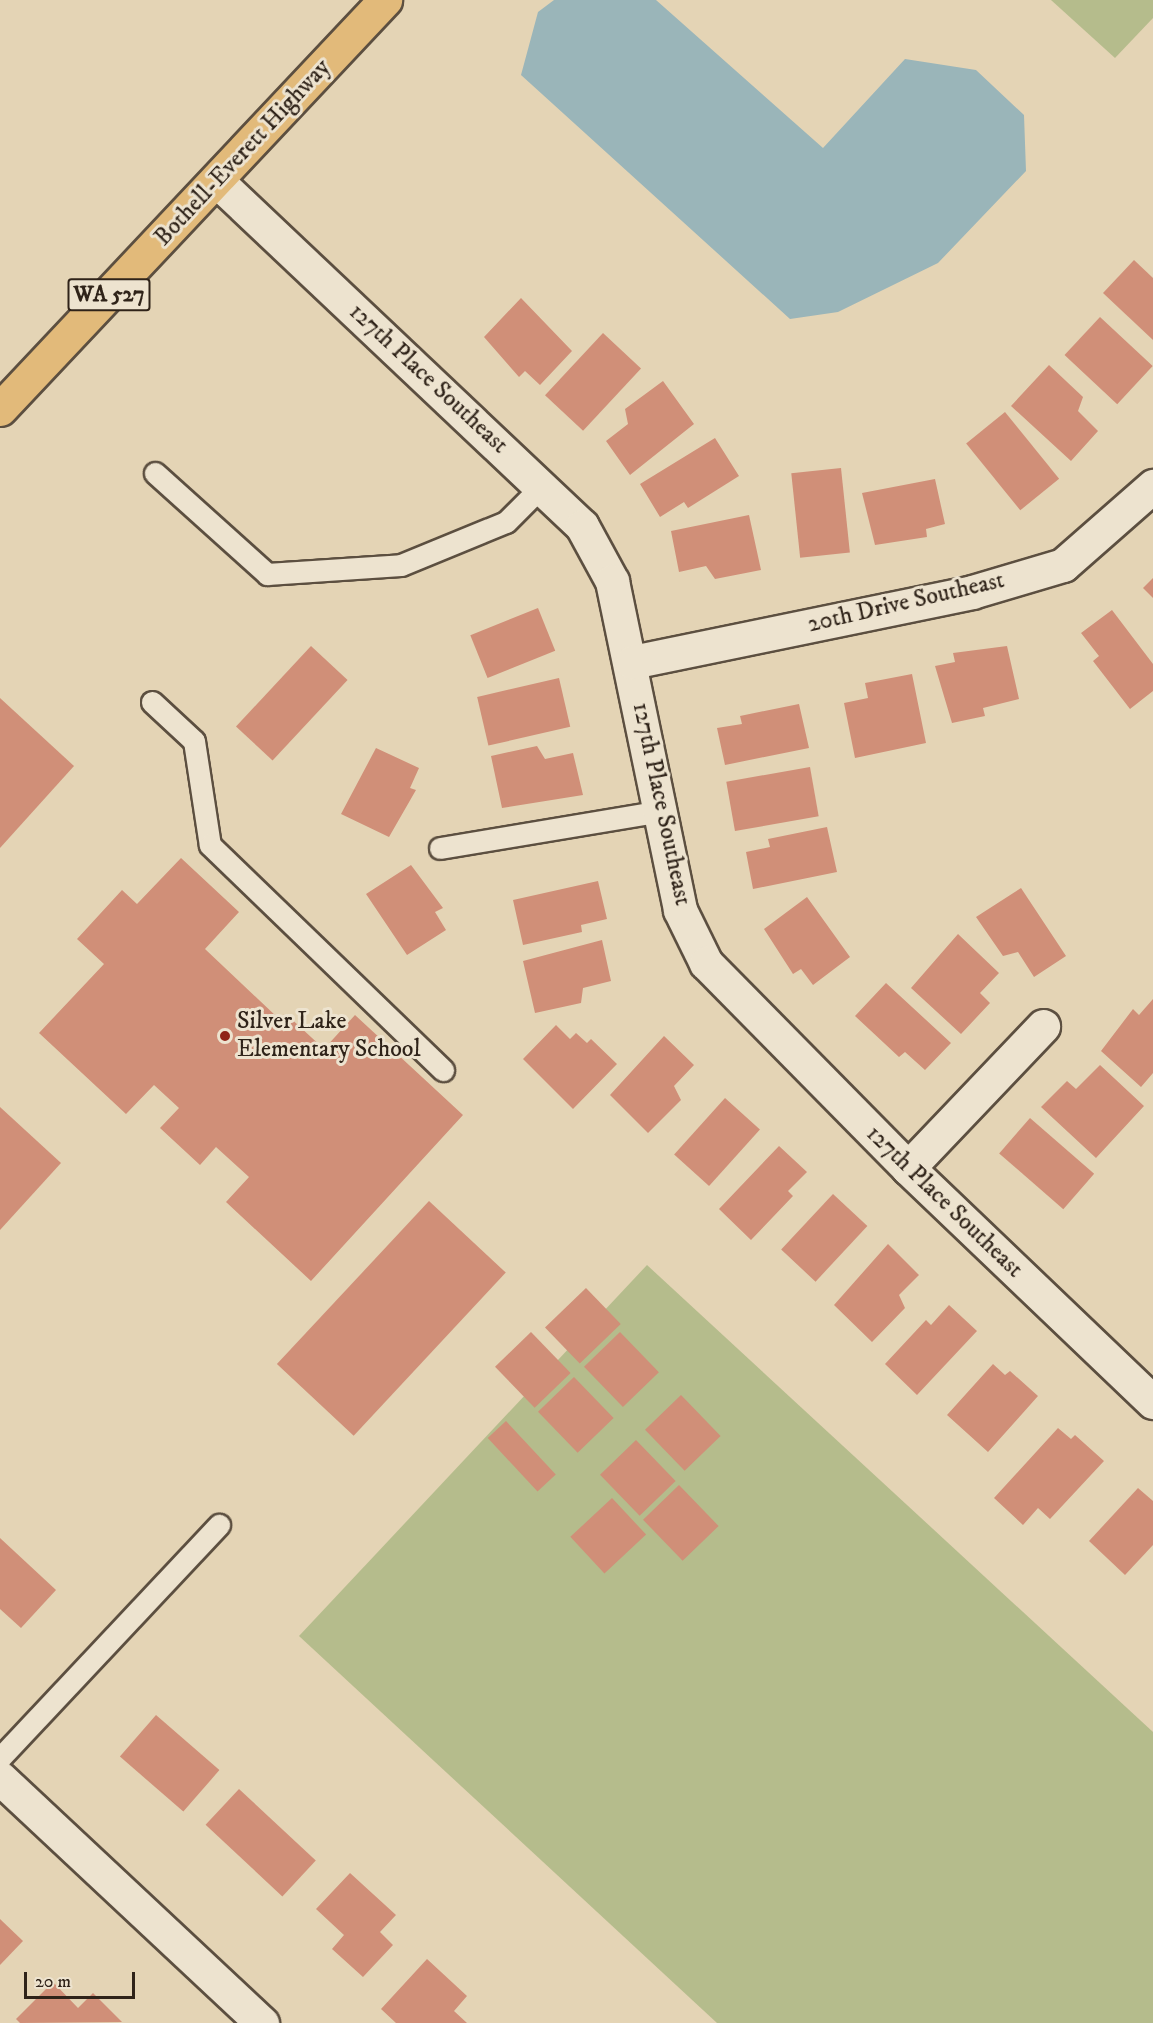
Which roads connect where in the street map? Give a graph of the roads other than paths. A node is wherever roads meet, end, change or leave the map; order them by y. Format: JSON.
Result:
{"nodes":[{"id":1,"x":385,"y":0,"type":"edge"},
{"id":2,"x":217,"y":181,"type":"junction"},
{"id":3,"x":0,"y":409,"type":"edge"},
{"id":4,"x":155,"y":473,"type":"dead end"},
{"id":5,"x":542,"y":486,"type":"junction"},
{"id":6,"x":1153,"y":486,"type":"edge"},
{"id":7,"x":632,"y":662,"type":"junction"},
{"id":8,"x":152,"y":702,"type":"dead end"},
{"id":9,"x":661,"y":811,"type":"junction"},
{"id":10,"x":440,"y":848,"type":"dead end"},
{"id":11,"x":1043,"y":1026,"type":"dead end"},
{"id":12,"x":443,"y":1070,"type":"dead end"},
{"id":13,"x":908,"y":1168,"type":"junction"},
{"id":14,"x":1153,"y":1402,"type":"edge"},
{"id":15,"x":219,"y":1525,"type":"dead end"},
{"id":16,"x":0,"y":1758,"type":"edge"},
{"id":17,"x":0,"y":1778,"type":"edge"},
{"id":18,"x":262,"y":2023,"type":"edge"}],
"edges":[{"from":1,"to":2,"type":"main road","name":"Bothell-Everett Highway","number":"WA 527"},
{"from":2,"to":3,"type":"main road","name":"Bothell-Everett Highway","number":"WA 527"},
{"from":2,"to":5,"type":"street","name":"127th Place Southeast"},
{"from":4,"to":5,"type":"lane"},
{"from":5,"to":7,"type":"street","name":"127th Place Southeast"},
{"from":6,"to":7,"type":"street","name":"20th Drive Southeast"},
{"from":7,"to":9,"type":"street","name":"127th Place Southeast"},
{"from":8,"to":12,"type":"lane"},
{"from":9,"to":10,"type":"lane"},
{"from":9,"to":13,"type":"street","name":"127th Place Southeast"},
{"from":11,"to":13,"type":"street"},
{"from":13,"to":14,"type":"street","name":"127th Place Southeast"},
{"from":15,"to":16,"type":"lane"},
{"from":17,"to":18,"type":"street"}]}
